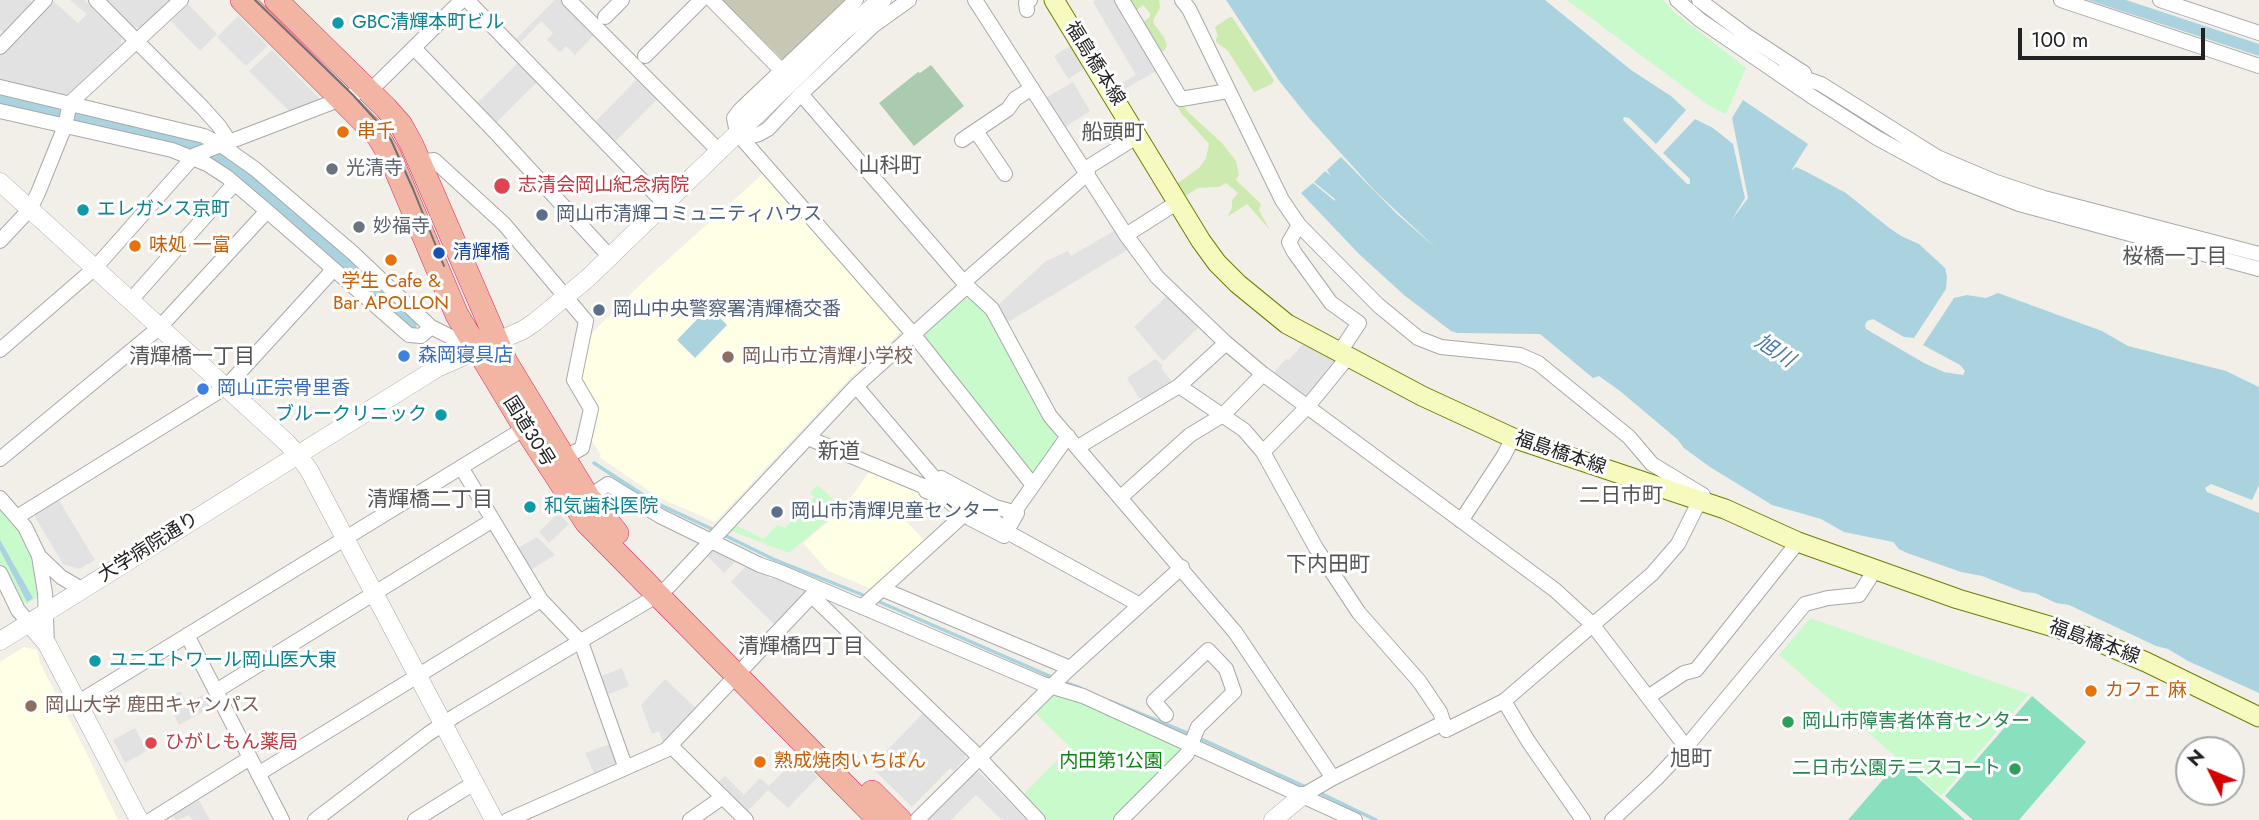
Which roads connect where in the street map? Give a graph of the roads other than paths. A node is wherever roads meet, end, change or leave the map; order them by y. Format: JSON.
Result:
{"nodes":[{"id":1,"x":46,"y":0,"type":"edge"},
{"id":2,"x":96,"y":0,"type":"edge"},
{"id":3,"x":181,"y":0,"type":"edge"},
{"id":4,"x":242,"y":0,"type":"edge"},
{"id":5,"x":276,"y":0,"type":"edge"},
{"id":6,"x":462,"y":0,"type":"edge"},
{"id":7,"x":467,"y":0,"type":"edge"},
{"id":8,"x":569,"y":0,"type":"edge"},
{"id":9,"x":622,"y":0,"type":"edge"},
{"id":10,"x":701,"y":0,"type":"edge"},
{"id":11,"x":712,"y":0,"type":"edge"},
{"id":12,"x":856,"y":0,"type":"edge"},
{"id":13,"x":882,"y":0,"type":"edge"},
{"id":14,"x":909,"y":0,"type":"edge"},
{"id":15,"x":975,"y":0,"type":"edge"},
{"id":16,"x":1054,"y":0,"type":"edge"},
{"id":17,"x":1122,"y":0,"type":"edge"},
{"id":18,"x":1182,"y":0,"type":"edge"},
{"id":19,"x":1677,"y":0,"type":"edge"},
{"id":20,"x":1699,"y":0,"type":"edge"},
{"id":21,"x":2061,"y":0,"type":"edge"},
{"id":22,"x":2160,"y":0,"type":"edge"},
{"id":23,"x":605,"y":17,"type":"dead end"},
{"id":24,"x":2259,"y":33,"type":"edge"},
{"id":25,"x":135,"y":41,"type":"junction"},
{"id":26,"x":0,"y":47,"type":"edge"},
{"id":27,"x":414,"y":48,"type":"junction"},
{"id":28,"x":645,"y":56,"type":"dead end"},
{"id":29,"x":1760,"y":62,"type":"junction"},
{"id":30,"x":2259,"y":66,"type":"edge"},
{"id":31,"x":781,"y":70,"type":"junction"},
{"id":32,"x":1821,"y":84,"type":"junction"},
{"id":33,"x":0,"y":88,"type":"edge"},
{"id":34,"x":1032,"y":88,"type":"junction"},
{"id":35,"x":367,"y":89,"type":"junction"},
{"id":36,"x":1228,"y":91,"type":"junction"},
{"id":37,"x":801,"y":94,"type":"junction"},
{"id":38,"x":343,"y":99,"type":"junction"},
{"id":39,"x":0,"y":111,"type":"edge"},
{"id":40,"x":67,"y":114,"type":"junction"},
{"id":41,"x":976,"y":131,"type":"junction"},
{"id":42,"x":737,"y":133,"type":"junction"},
{"id":43,"x":1138,"y":136,"type":"junction"},
{"id":44,"x":962,"y":141,"type":"dead end"},
{"id":45,"x":221,"y":144,"type":"junction"},
{"id":46,"x":719,"y":151,"type":"junction"},
{"id":47,"x":193,"y":156,"type":"junction"},
{"id":48,"x":419,"y":162,"type":"junction"},
{"id":49,"x":1086,"y":171,"type":"junction"},
{"id":50,"x":1004,"y":174,"type":"dead end"},
{"id":51,"x":0,"y":182,"type":"edge"},
{"id":52,"x":234,"y":184,"type":"junction"},
{"id":53,"x":1178,"y":202,"type":"junction"},
{"id":54,"x":664,"y":203,"type":"junction"},
{"id":55,"x":30,"y":209,"type":"junction"},
{"id":56,"x":267,"y":211,"type":"junction"},
{"id":57,"x":1299,"y":225,"type":"junction"},
{"id":58,"x":1126,"y":235,"type":"junction"},
{"id":59,"x":0,"y":241,"type":"edge"},
{"id":60,"x":2259,"y":254,"type":"edge"},
{"id":61,"x":610,"y":257,"type":"junction"},
{"id":62,"x":95,"y":268,"type":"junction"},
{"id":63,"x":2259,"y":269,"type":"edge"},
{"id":64,"x":333,"y":271,"type":"junction"},
{"id":65,"x":966,"y":284,"type":"junction"},
{"id":66,"x":565,"y":299,"type":"junction"},
{"id":67,"x":131,"y":300,"type":"junction"},
{"id":68,"x":160,"y":327,"type":"junction"},
{"id":69,"x":430,"y":327,"type":"junction"},
{"id":70,"x":914,"y":335,"type":"junction"},
{"id":71,"x":1226,"y":343,"type":"junction"},
{"id":72,"x":486,"y":345,"type":"junction"},
{"id":73,"x":0,"y":349,"type":"edge"},
{"id":74,"x":1344,"y":355,"type":"junction"},
{"id":75,"x":1263,"y":374,"type":"junction"},
{"id":76,"x":856,"y":386,"type":"junction"},
{"id":77,"x":1179,"y":386,"type":"junction"},
{"id":78,"x":226,"y":387,"type":"junction"},
{"id":79,"x":1308,"y":406,"type":"junction"},
{"id":80,"x":1223,"y":415,"type":"junction"},
{"id":81,"x":525,"y":428,"type":"junction"},
{"id":82,"x":808,"y":438,"type":"junction"},
{"id":83,"x":1513,"y":438,"type":"junction"},
{"id":84,"x":1073,"y":441,"type":"junction"},
{"id":85,"x":1263,"y":453,"type":"junction"},
{"id":86,"x":299,"y":455,"type":"junction"},
{"id":87,"x":564,"y":458,"type":"junction"},
{"id":88,"x":0,"y":459,"type":"edge"},
{"id":89,"x":461,"y":467,"type":"junction"},
{"id":90,"x":933,"y":484,"type":"junction"},
{"id":91,"x":1032,"y":484,"type":"junction"},
{"id":92,"x":588,"y":497,"type":"junction"},
{"id":93,"x":1121,"y":497,"type":"junction"},
{"id":94,"x":0,"y":498,"type":"edge"},
{"id":95,"x":1699,"y":502,"type":"junction"},
{"id":96,"x":1725,"y":509,"type":"junction"},
{"id":97,"x":968,"y":511,"type":"junction"},
{"id":98,"x":1014,"y":512,"type":"junction"},
{"id":99,"x":17,"y":517,"type":"junction"},
{"id":100,"x":493,"y":520,"type":"junction"},
{"id":101,"x":1461,"y":521,"type":"junction"},
{"id":102,"x":1005,"y":529,"type":"junction"},
{"id":103,"x":716,"y":535,"type":"junction"},
{"id":104,"x":344,"y":538,"type":"junction"},
{"id":105,"x":1798,"y":542,"type":"junction"},
{"id":106,"x":39,"y":556,"type":"junction"},
{"id":107,"x":1182,"y":567,"type":"junction"},
{"id":108,"x":1875,"y":570,"type":"junction"},
{"id":109,"x":0,"y":573,"type":"edge"},
{"id":110,"x":83,"y":590,"type":"junction"},
{"id":111,"x":664,"y":590,"type":"junction"},
{"id":112,"x":815,"y":592,"type":"junction"},
{"id":113,"x":374,"y":594,"type":"junction"},
{"id":114,"x":872,"y":598,"type":"junction"},
{"id":115,"x":541,"y":600,"type":"junction"},
{"id":116,"x":1140,"y":605,"type":"junction"},
{"id":117,"x":46,"y":612,"type":"junction"},
{"id":118,"x":29,"y":623,"type":"junction"},
{"id":119,"x":1592,"y":624,"type":"junction"},
{"id":120,"x":187,"y":635,"type":"junction"},
{"id":121,"x":0,"y":641,"type":"edge"},
{"id":122,"x":581,"y":642,"type":"junction"},
{"id":123,"x":47,"y":644,"type":"junction"},
{"id":124,"x":741,"y":669,"type":"junction"},
{"id":125,"x":1068,"y":670,"type":"junction"},
{"id":126,"x":417,"y":676,"type":"junction"},
{"id":127,"x":1054,"y":684,"type":"junction"},
{"id":128,"x":216,"y":691,"type":"junction"},
{"id":129,"x":1648,"y":697,"type":"junction"},
{"id":130,"x":1504,"y":701,"type":"junction"},
{"id":131,"x":77,"y":703,"type":"junction"},
{"id":132,"x":1166,"y":715,"type":"dead end"},
{"id":133,"x":2259,"y":717,"type":"edge"},
{"id":134,"x":1443,"y":723,"type":"junction"},
{"id":135,"x":442,"y":724,"type":"junction"},
{"id":136,"x":1192,"y":741,"type":"junction"},
{"id":137,"x":671,"y":746,"type":"junction"},
{"id":138,"x":1686,"y":747,"type":"junction"},
{"id":139,"x":250,"y":758,"type":"junction"},
{"id":140,"x":979,"y":758,"type":"junction"},
{"id":141,"x":625,"y":766,"type":"junction"},
{"id":142,"x":258,"y":774,"type":"junction"},
{"id":143,"x":1333,"y":778,"type":"junction"},
{"id":144,"x":474,"y":783,"type":"junction"},
{"id":145,"x":1308,"y":793,"type":"junction"},
{"id":146,"x":723,"y":797,"type":"junction"},
{"id":147,"x":1276,"y":819,"type":"edge"},
{"id":148,"x":139,"y":820,"type":"edge"},
{"id":149,"x":151,"y":820,"type":"edge"},
{"id":150,"x":282,"y":820,"type":"edge"},
{"id":151,"x":315,"y":820,"type":"edge"},
{"id":152,"x":415,"y":820,"type":"edge"},
{"id":153,"x":494,"y":820,"type":"edge"},
{"id":154,"x":508,"y":820,"type":"edge"},
{"id":155,"x":690,"y":820,"type":"edge"},
{"id":156,"x":746,"y":820,"type":"edge"},
{"id":157,"x":879,"y":820,"type":"edge"},
{"id":158,"x":900,"y":820,"type":"edge"},
{"id":159,"x":916,"y":820,"type":"edge"},
{"id":160,"x":1038,"y":820,"type":"edge"},
{"id":161,"x":1121,"y":820,"type":"edge"},
{"id":162,"x":1355,"y":820,"type":"edge"},
{"id":163,"x":1583,"y":820,"type":"edge"},
{"id":164,"x":1612,"y":820,"type":"edge"}],
"edges":[{"from":1,"to":26,"type":"street"},
{"from":2,"to":25,"type":"street"},
{"from":3,"to":25,"type":"street"},
{"from":4,"to":38,"type":"highway","name":"国道30号"},
{"from":5,"to":35,"type":"highway","name":"国道30号"},
{"from":6,"to":27,"type":"street"},
{"from":7,"to":54,"type":"street"},
{"from":8,"to":46,"type":"street"},
{"from":9,"to":23,"type":"street"},
{"from":10,"to":28,"type":"street"},
{"from":11,"to":31,"type":"street"},
{"from":12,"to":31,"type":"street"},
{"from":13,"to":42,"type":"street","name":"大学病院通り"},
{"from":14,"to":37,"type":"street"},
{"from":15,"to":34,"type":"street"},
{"from":16,"to":43,"type":"main road","name":"福島橋本線"},
{"from":17,"to":36,"type":"street"},
{"from":18,"to":36,"type":"street"},
{"from":19,"to":29,"type":"street"},
{"from":20,"to":32,"type":"street"},
{"from":21,"to":30,"type":"street"},
{"from":22,"to":24,"type":"street"},
{"from":25,"to":40,"type":"street"},
{"from":25,"to":45,"type":"street"},
{"from":27,"to":35,"type":"street"},
{"from":27,"to":61,"type":"street"},
{"from":29,"to":32,"type":"street"},
{"from":29,"to":63,"type":"street"},
{"from":31,"to":42,"type":"street"},
{"from":32,"to":60,"type":"street"},
{"from":33,"to":40,"type":"street"},
{"from":34,"to":41,"type":"street"},
{"from":34,"to":49,"type":"street"},
{"from":35,"to":38,"type":"street"},
{"from":35,"to":48,"type":"highway","name":"国道30号"},
{"from":36,"to":57,"type":"street"},
{"from":37,"to":42,"type":"street"},
{"from":37,"to":65,"type":"street"},
{"from":38,"to":45,"type":"street"},
{"from":38,"to":72,"type":"highway","name":"国道30号"},
{"from":39,"to":40,"type":"street"},
{"from":40,"to":45,"type":"street"},
{"from":40,"to":47,"type":"street"},
{"from":40,"to":55,"type":"street"},
{"from":41,"to":44,"type":"street"},
{"from":41,"to":50,"type":"street"},
{"from":42,"to":46,"type":"street","name":"大学病院通り"},
{"from":42,"to":70,"type":"street"},
{"from":43,"to":49,"type":"street"},
{"from":43,"to":53,"type":"main road","name":"福島橋本線"},
{"from":45,"to":47,"type":"street"},
{"from":45,"to":69,"type":"street"},
{"from":46,"to":54,"type":"street","name":"大学病院通り"},
{"from":47,"to":52,"type":"street"},
{"from":47,"to":62,"type":"street"},
{"from":48,"to":66,"type":"street"},
{"from":48,"to":72,"type":"highway","name":"国道30号"},
{"from":49,"to":58,"type":"street"},
{"from":49,"to":65,"type":"street"},
{"from":51,"to":55,"type":"street"},
{"from":52,"to":56,"type":"street"},
{"from":52,"to":67,"type":"street"},
{"from":53,"to":58,"type":"street"},
{"from":53,"to":74,"type":"main road","name":"福島橋本線"},
{"from":54,"to":61,"type":"street","name":"大学病院通り"},
{"from":55,"to":59,"type":"street"},
{"from":55,"to":62,"type":"street"},
{"from":56,"to":64,"type":"street"},
{"from":56,"to":68,"type":"street"},
{"from":57,"to":74,"type":"street"},
{"from":57,"to":96,"type":"street"},
{"from":58,"to":71,"type":"street"},
{"from":61,"to":66,"type":"street","name":"大学病院通り"},
{"from":62,"to":67,"type":"street"},
{"from":62,"to":73,"type":"street"},
{"from":64,"to":69,"type":"street"},
{"from":64,"to":78,"type":"street"},
{"from":65,"to":70,"type":"street"},
{"from":65,"to":84,"type":"street"},
{"from":66,"to":72,"type":"street","name":"大学病院通り"},
{"from":66,"to":87,"type":"street"},
{"from":67,"to":68,"type":"street"},
{"from":68,"to":78,"type":"street"},
{"from":68,"to":88,"type":"street"},
{"from":69,"to":72,"type":"street"},
{"from":70,"to":76,"type":"street"},
{"from":70,"to":91,"type":"street"},
{"from":71,"to":75,"type":"street"},
{"from":71,"to":77,"type":"street"},
{"from":72,"to":81,"type":"highway","name":"国道30号"},
{"from":72,"to":86,"type":"street","name":"大学病院通り"},
{"from":72,"to":87,"type":"highway","name":"国道30号"},
{"from":74,"to":79,"type":"street"},
{"from":74,"to":83,"type":"main road","name":"福島橋本線"},
{"from":75,"to":79,"type":"street"},
{"from":75,"to":80,"type":"street"},
{"from":76,"to":82,"type":"street"},
{"from":76,"to":90,"type":"street"},
{"from":77,"to":80,"type":"street"},
{"from":77,"to":84,"type":"street"},
{"from":78,"to":86,"type":"street"},
{"from":78,"to":99,"type":"street"},
{"from":79,"to":85,"type":"street"},
{"from":79,"to":101,"type":"street"},
{"from":80,"to":85,"type":"street"},
{"from":80,"to":93,"type":"street"},
{"from":81,"to":89,"type":"street"},
{"from":81,"to":111,"type":"highway","name":"国道30号"},
{"from":82,"to":90,"type":"street"},
{"from":82,"to":103,"type":"street"},
{"from":83,"to":95,"type":"main road","name":"福島橋本線"},
{"from":83,"to":101,"type":"street"},
{"from":84,"to":91,"type":"street"},
{"from":84,"to":93,"type":"street"},
{"from":85,"to":134,"type":"street"},
{"from":86,"to":104,"type":"street"},
{"from":86,"to":110,"type":"street","name":"大学病院通り"},
{"from":87,"to":92,"type":"highway","name":"国道30号"},
{"from":89,"to":100,"type":"street"},
{"from":89,"to":104,"type":"street"},
{"from":90,"to":97,"type":"street"},
{"from":90,"to":97,"type":"street"},
{"from":90,"to":98,"type":"street"},
{"from":91,"to":98,"type":"street"},
{"from":92,"to":103,"type":"street"},
{"from":92,"to":111,"type":"highway","name":"国道30号"},
{"from":93,"to":107,"type":"street"},
{"from":94,"to":99,"type":"street"},
{"from":95,"to":96,"type":"main road","name":"福島橋本線"},
{"from":95,"to":119,"type":"street"},
{"from":96,"to":105,"type":"main road","name":"福島橋本線"},
{"from":97,"to":102,"type":"street"},
{"from":97,"to":114,"type":"street"},
{"from":98,"to":102,"type":"street"},
{"from":99,"to":106,"type":"street"},
{"from":100,"to":113,"type":"street"},
{"from":100,"to":115,"type":"street"},
{"from":101,"to":119,"type":"street"},
{"from":102,"to":116,"type":"street"},
{"from":103,"to":111,"type":"street"},
{"from":103,"to":112,"type":"street"},
{"from":104,"to":113,"type":"street"},
{"from":104,"to":120,"type":"street"},
{"from":105,"to":108,"type":"main road","name":"福島橋本線"},
{"from":105,"to":129,"type":"street"},
{"from":106,"to":110,"type":"street"},
{"from":106,"to":117,"type":"street"},
{"from":107,"to":116,"type":"street"},
{"from":107,"to":143,"type":"street"},
{"from":108,"to":133,"type":"main road","name":"福島橋本線"},
{"from":108,"to":138,"type":"street"},
{"from":109,"to":118,"type":"street"},
{"from":110,"to":117,"type":"street","name":"大学病院通り"},
{"from":111,"to":122,"type":"street"},
{"from":111,"to":124,"type":"highway","name":"国道30号"},
{"from":112,"to":114,"type":"street"},
{"from":112,"to":124,"type":"street"},
{"from":112,"to":140,"type":"street"},
{"from":113,"to":126,"type":"street"},
{"from":113,"to":128,"type":"street"},
{"from":114,"to":125,"type":"street"},
{"from":114,"to":127,"type":"street"},
{"from":115,"to":122,"type":"street"},
{"from":115,"to":126,"type":"street"},
{"from":116,"to":125,"type":"street"},
{"from":117,"to":118,"type":"street","name":"大学病院通り"},
{"from":117,"to":123,"type":"street"},
{"from":118,"to":121,"type":"street","name":"大学病院通り"},
{"from":118,"to":123,"type":"street"},
{"from":119,"to":129,"type":"street"},
{"from":119,"to":130,"type":"street"},
{"from":120,"to":128,"type":"street"},
{"from":120,"to":131,"type":"street"},
{"from":122,"to":135,"type":"street"},
{"from":122,"to":141,"type":"street"},
{"from":123,"to":131,"type":"street"},
{"from":124,"to":137,"type":"street"},
{"from":124,"to":157,"type":"highway","name":"国道30号"},
{"from":124,"to":158,"type":"highway","name":"国道30号"},
{"from":125,"to":127,"type":"street"},
{"from":126,"to":135,"type":"street"},
{"from":126,"to":142,"type":"street"},
{"from":127,"to":136,"type":"street"},
{"from":127,"to":140,"type":"street"},
{"from":128,"to":139,"type":"street"},
{"from":129,"to":138,"type":"street"},
{"from":130,"to":134,"type":"street"},
{"from":130,"to":163,"type":"street"},
{"from":131,"to":148,"type":"street"},
{"from":132,"to":136,"type":"street"},
{"from":134,"to":143,"type":"street"},
{"from":135,"to":144,"type":"street"},
{"from":135,"to":151,"type":"street"},
{"from":136,"to":145,"type":"street"},
{"from":136,"to":161,"type":"street"},
{"from":137,"to":141,"type":"street"},
{"from":137,"to":146,"type":"street"},
{"from":138,"to":164,"type":"street"},
{"from":139,"to":142,"type":"street"},
{"from":139,"to":149,"type":"street"},
{"from":140,"to":159,"type":"street"},
{"from":140,"to":160,"type":"street"},
{"from":141,"to":154,"type":"street"},
{"from":142,"to":150,"type":"street"},
{"from":143,"to":145,"type":"street"},
{"from":144,"to":152,"type":"street"},
{"from":144,"to":153,"type":"street"},
{"from":145,"to":147,"type":"street"},
{"from":145,"to":162,"type":"street"},
{"from":146,"to":155,"type":"street"},
{"from":146,"to":156,"type":"street"}]}
